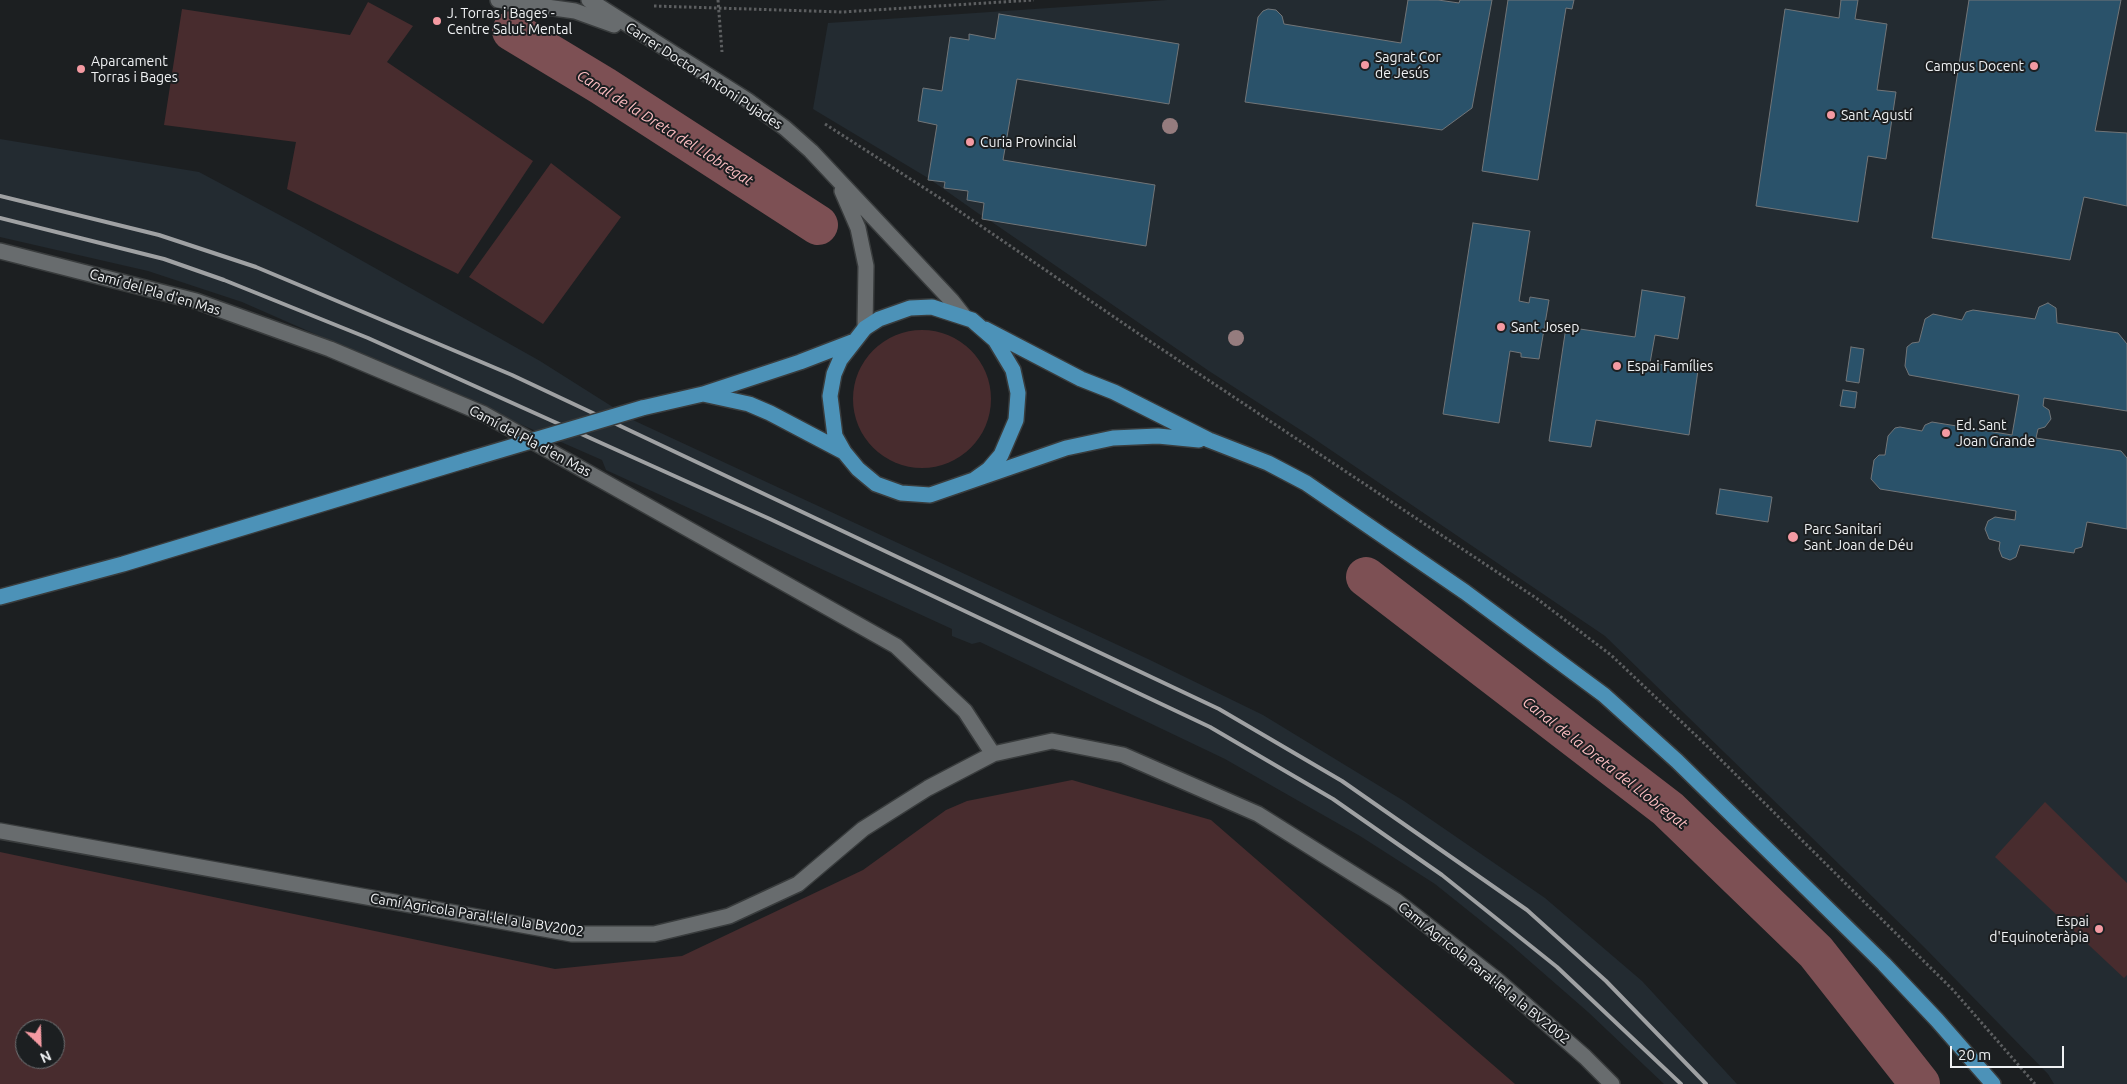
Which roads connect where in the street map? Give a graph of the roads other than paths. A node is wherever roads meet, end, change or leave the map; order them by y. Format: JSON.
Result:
{"nodes":[{"id":1,"x":498,"y":0,"type":"edge"},
{"id":2,"x":589,"y":0,"type":"edge"},
{"id":3,"x":648,"y":39,"type":"junction"},
{"id":4,"x":836,"y":179,"type":"junction"},
{"id":5,"x":0,"y":251,"type":"edge"},
{"id":6,"x":963,"y":315,"type":"junction"},
{"id":7,"x":865,"y":328,"type":"junction"},
{"id":8,"x":985,"y":329,"type":"junction"},
{"id":9,"x":852,"y":342,"type":"junction"},
{"id":10,"x":703,"y":394,"type":"junction"},
{"id":11,"x":1208,"y":440,"type":"junction"},
{"id":12,"x":844,"y":452,"type":"junction"},
{"id":13,"x":975,"y":479,"type":"junction"},
{"id":14,"x":0,"y":597,"type":"edge"},
{"id":15,"x":993,"y":754,"type":"junction"},
{"id":16,"x":0,"y":831,"type":"edge"},
{"id":17,"x":1612,"y":1084,"type":"edge"},
{"id":18,"x":1994,"y":1084,"type":"edge"}],
"edges":[{"from":1,"to":3,"type":"street"},
{"from":2,"to":3,"type":"street","name":"Carrer Doctor Antoni Pujades"},
{"from":3,"to":4,"type":"street","name":"Carrer Doctor Antoni Pujades"},
{"from":4,"to":6,"type":"street","name":"Carrer Doctor Antoni Pujades"},
{"from":4,"to":7,"type":"street","name":"Carrer Doctor Antoni Pujades"},
{"from":5,"to":15,"type":"street","name":"Camí del Pla d'en Mas"},
{"from":6,"to":7,"type":"main road"},
{"from":6,"to":8,"type":"main road"},
{"from":7,"to":9,"type":"main road"},
{"from":8,"to":11,"type":"main road"},
{"from":8,"to":13,"type":"main road"},
{"from":9,"to":10,"type":"main road"},
{"from":9,"to":12,"type":"main road"},
{"from":10,"to":12,"type":"main road"},
{"from":10,"to":14,"type":"main road","bridge":true},
{"from":11,"to":13,"type":"main road"},
{"from":11,"to":18,"type":"main road"},
{"from":12,"to":13,"type":"main road"},
{"from":15,"to":16,"type":"street","name":"Camí Agricola Paral·lel a la BV2002"},
{"from":15,"to":17,"type":"street","name":"Camí Agricola Paral·lel a la BV2002"}]}
